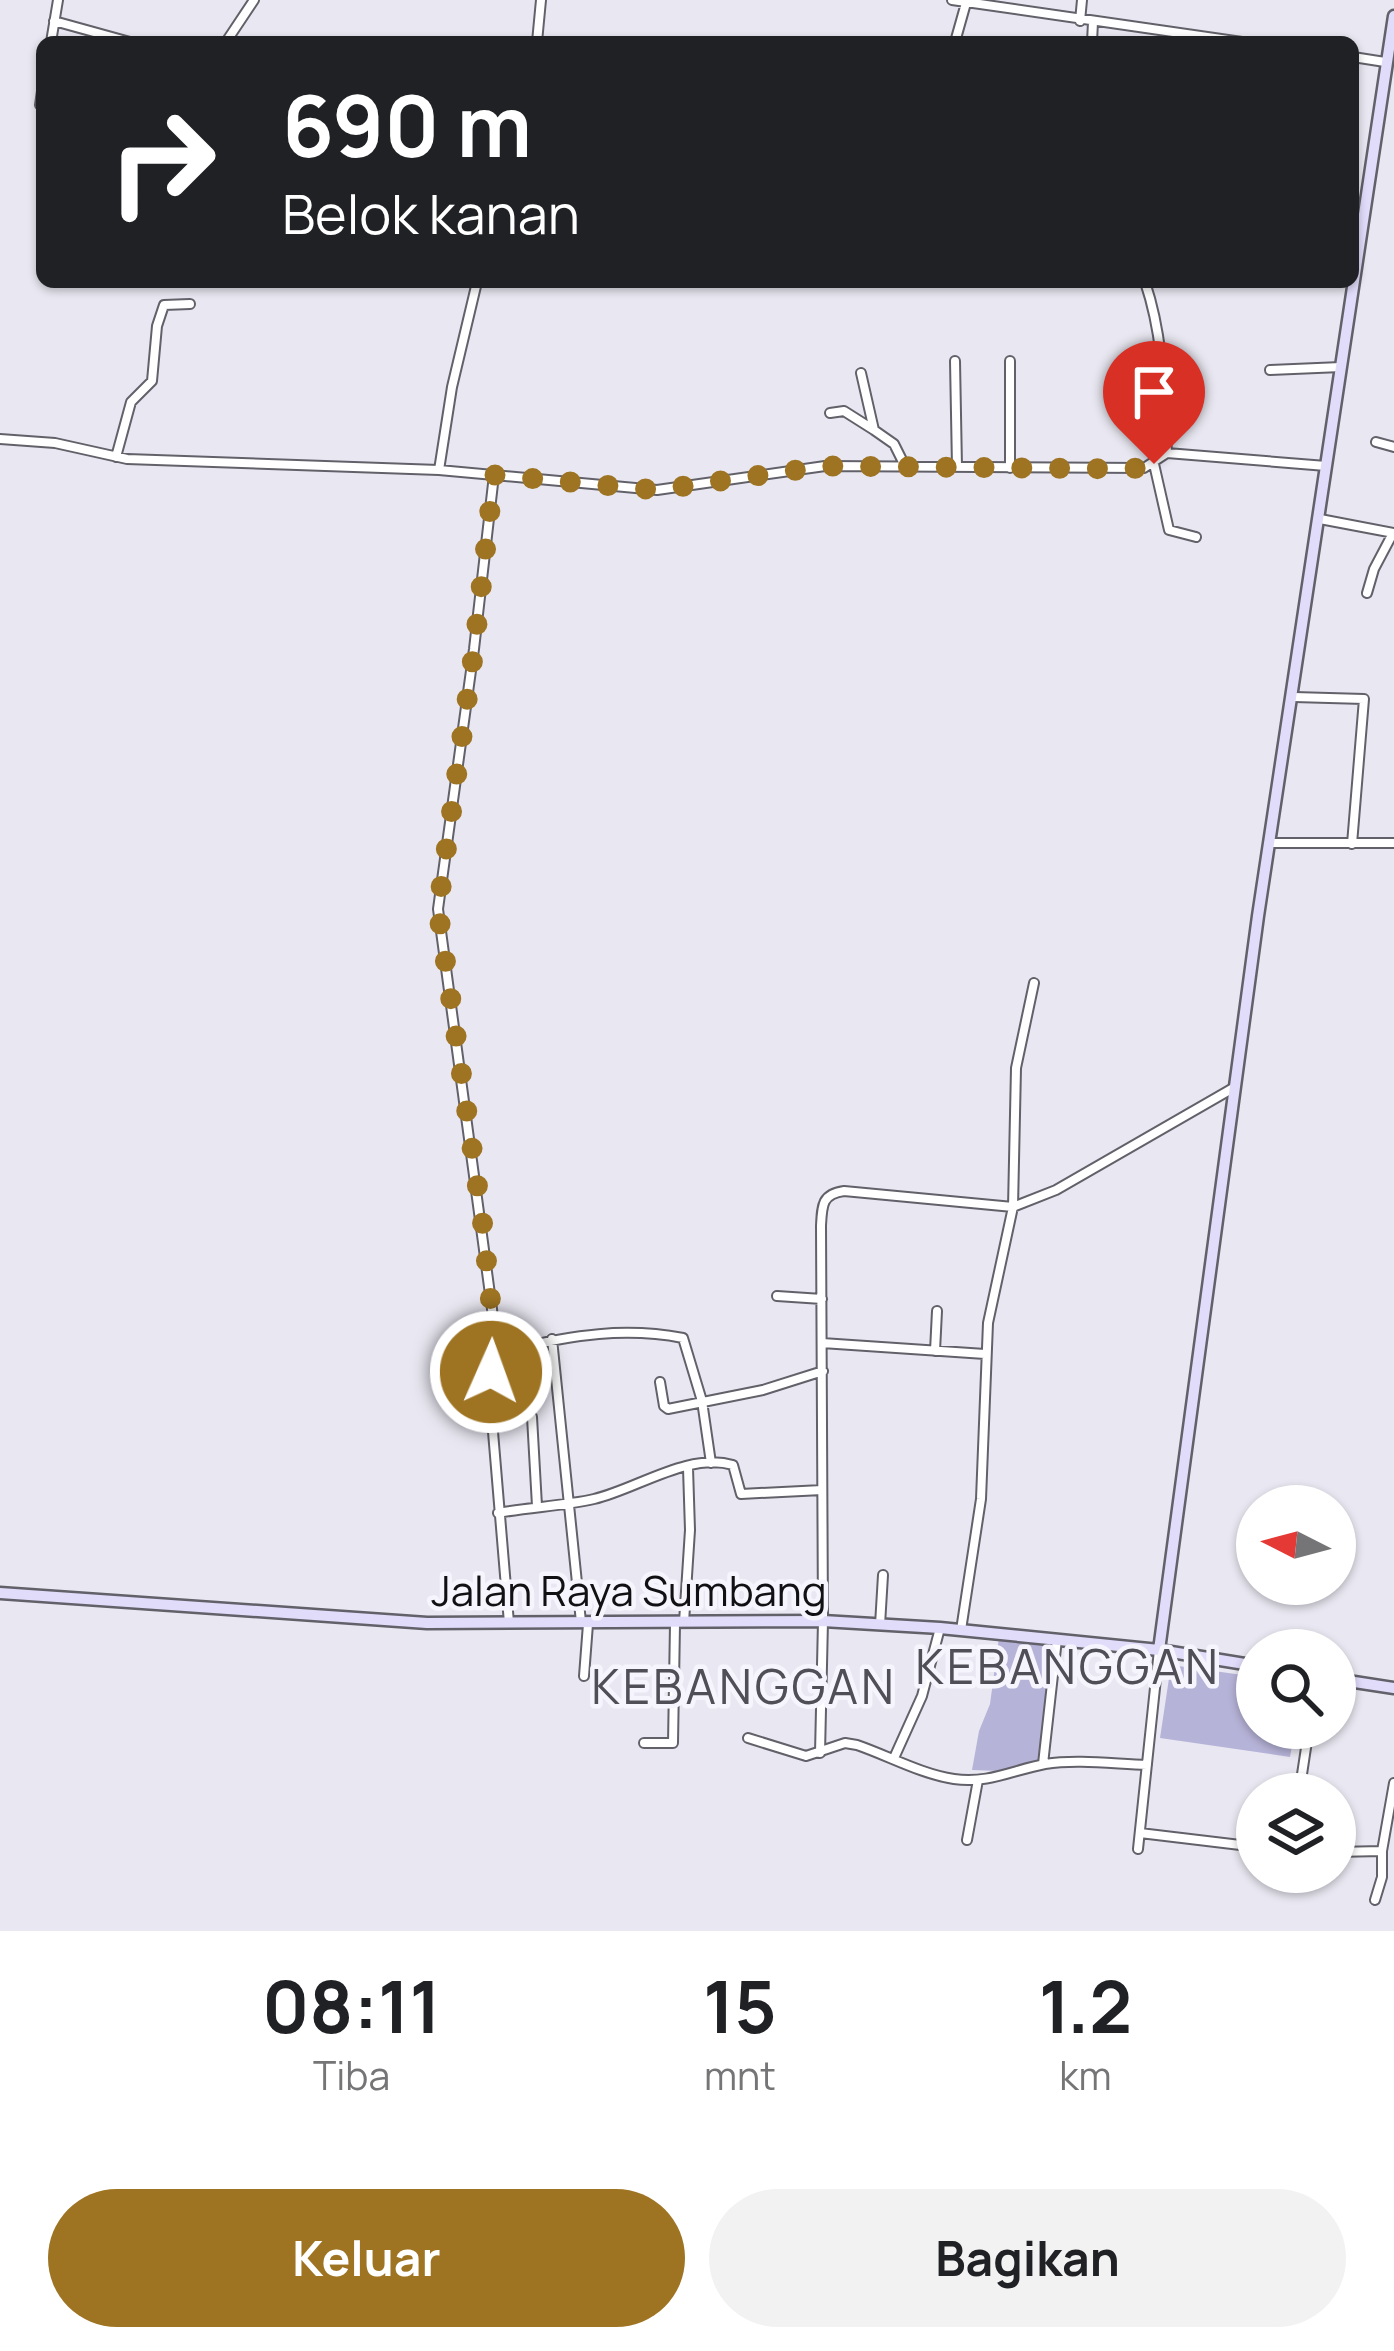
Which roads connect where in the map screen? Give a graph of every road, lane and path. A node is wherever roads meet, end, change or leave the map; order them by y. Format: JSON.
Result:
{"nodes":[{"id":1,"x":58,"y":0,"type":"edge"},
{"id":2,"x":254,"y":0,"type":"edge"},
{"id":3,"x":541,"y":0,"type":"edge"},
{"id":4,"x":952,"y":0,"type":"edge"},
{"id":5,"x":1082,"y":0,"type":"edge"},
{"id":6,"x":970,"y":2,"type":"edge"},
{"id":7,"x":1394,"y":16,"type":"edge"},
{"id":8,"x":54,"y":21,"type":"junction"},
{"id":9,"x":1080,"y":21,"type":"junction"},
{"id":10,"x":1093,"y":22,"type":"junction"},
{"id":11,"x":52,"y":36,"type":"edge"},
{"id":12,"x":108,"y":36,"type":"edge"},
{"id":13,"x":230,"y":36,"type":"edge"},
{"id":14,"x":538,"y":36,"type":"edge"},
{"id":15,"x":957,"y":36,"type":"edge"},
{"id":16,"x":1092,"y":36,"type":"edge"},
{"id":17,"x":1197,"y":36,"type":"edge"},
{"id":18,"x":1359,"y":58,"type":"edge"},
{"id":19,"x":1385,"y":62,"type":"junction"},
{"id":20,"x":1359,"y":246,"type":"edge"},
{"id":21,"x":476,"y":288,"type":"edge"},
{"id":22,"x":1146,"y":288,"type":"edge"},
{"id":23,"x":1353,"y":288,"type":"edge"},
{"id":24,"x":190,"y":304,"type":"dead end"},
{"id":25,"x":955,"y":361,"type":"dead end"},
{"id":26,"x":1010,"y":361,"type":"dead end"},
{"id":27,"x":1342,"y":367,"type":"junction"},
{"id":28,"x":1270,"y":370,"type":"dead end"},
{"id":29,"x":861,"y":373,"type":"dead end"},
{"id":30,"x":830,"y":412,"type":"dead end"},
{"id":31,"x":874,"y":430,"type":"junction"},
{"id":32,"x":0,"y":439,"type":"edge"},
{"id":33,"x":1376,"y":442,"type":"dead end"},
{"id":34,"x":1394,"y":447,"type":"edge"},
{"id":35,"x":1167,"y":453,"type":"junction"},
{"id":36,"x":116,"y":457,"type":"junction"},
{"id":37,"x":1154,"y":464,"type":"junction"},
{"id":38,"x":905,"y":466,"type":"junction"},
{"id":39,"x":1327,"y":466,"type":"junction"},
{"id":40,"x":957,"y":467,"type":"junction"},
{"id":41,"x":1010,"y":468,"type":"junction"},
{"id":42,"x":439,"y":470,"type":"junction"},
{"id":43,"x":494,"y":475,"type":"junction"},
{"id":44,"x":1320,"y":519,"type":"junction"},
{"id":45,"x":1394,"y":533,"type":"edge"},
{"id":46,"x":1196,"y":537,"type":"dead end"},
{"id":47,"x":1367,"y":593,"type":"dead end"},
{"id":48,"x":1294,"y":697,"type":"junction"},
{"id":49,"x":1271,"y":843,"type":"junction"},
{"id":50,"x":1394,"y":843,"type":"edge"},
{"id":51,"x":1352,"y":844,"type":"junction"},
{"id":52,"x":1034,"y":983,"type":"dead end"},
{"id":53,"x":1236,"y":1087,"type":"junction"},
{"id":54,"x":1013,"y":1207,"type":"junction"},
{"id":55,"x":777,"y":1296,"type":"dead end"},
{"id":56,"x":822,"y":1299,"type":"junction"},
{"id":57,"x":937,"y":1311,"type":"dead end"},
{"id":58,"x":552,"y":1340,"type":"junction"},
{"id":59,"x":822,"y":1343,"type":"junction"},
{"id":60,"x":514,"y":1348,"type":"dead end"},
{"id":61,"x":935,"y":1352,"type":"junction"},
{"id":62,"x":985,"y":1354,"type":"junction"},
{"id":63,"x":823,"y":1371,"type":"junction"},
{"id":64,"x":660,"y":1382,"type":"dead end"},
{"id":65,"x":702,"y":1401,"type":"junction"},
{"id":66,"x":532,"y":1417,"type":"dead end"},
{"id":67,"x":711,"y":1463,"type":"junction"},
{"id":68,"x":688,"y":1468,"type":"junction"},
{"id":69,"x":822,"y":1490,"type":"junction"},
{"id":70,"x":566,"y":1503,"type":"junction"},
{"id":71,"x":537,"y":1506,"type":"junction"},
{"id":72,"x":498,"y":1513,"type":"junction"},
{"id":73,"x":883,"y":1576,"type":"dead end"},
{"id":74,"x":0,"y":1593,"type":"edge"},
{"id":75,"x":823,"y":1622,"type":"junction"},
{"id":76,"x":509,"y":1623,"type":"junction"},
{"id":77,"x":585,"y":1624,"type":"junction"},
{"id":78,"x":679,"y":1624,"type":"junction"},
{"id":79,"x":880,"y":1624,"type":"junction"},
{"id":80,"x":940,"y":1628,"type":"junction"},
{"id":81,"x":962,"y":1630,"type":"junction"},
{"id":82,"x":1057,"y":1639,"type":"junction"},
{"id":83,"x":1159,"y":1651,"type":"junction"},
{"id":84,"x":1236,"y":1663,"type":"edge"},
{"id":85,"x":584,"y":1676,"type":"dead end"},
{"id":86,"x":1356,"y":1682,"type":"edge"},
{"id":87,"x":1394,"y":1688,"type":"edge"},
{"id":88,"x":748,"y":1738,"type":"dead end"},
{"id":89,"x":644,"y":1743,"type":"dead end"},
{"id":90,"x":820,"y":1753,"type":"junction"},
{"id":91,"x":894,"y":1758,"type":"junction"},
{"id":92,"x":1043,"y":1764,"type":"junction"},
{"id":93,"x":1147,"y":1766,"type":"junction"},
{"id":94,"x":978,"y":1780,"type":"junction"},
{"id":95,"x":1394,"y":1783,"type":"edge"},
{"id":96,"x":1140,"y":1833,"type":"junction"},
{"id":97,"x":967,"y":1840,"type":"dead end"},
{"id":98,"x":1236,"y":1844,"type":"edge"},
{"id":99,"x":1138,"y":1849,"type":"dead end"},
{"id":100,"x":1382,"y":1851,"type":"junction"},
{"id":101,"x":1356,"y":1852,"type":"edge"},
{"id":102,"x":1375,"y":1900,"type":"dead end"}],
"edges":[{"from":1,"to":8,"type":"street"},
{"from":2,"to":13,"type":"street"},
{"from":3,"to":14,"type":"street"},
{"from":4,"to":6,"type":"street"},
{"from":5,"to":9,"type":"street"},
{"from":6,"to":9,"type":"street"},
{"from":6,"to":15,"type":"street"},
{"from":7,"to":19,"type":"street"},
{"from":8,"to":11,"type":"street"},
{"from":8,"to":12,"type":"street"},
{"from":9,"to":10,"type":"street"},
{"from":10,"to":16,"type":"street"},
{"from":10,"to":17,"type":"street"},
{"from":18,"to":19,"type":"street"},
{"from":19,"to":20,"type":"street"},
{"from":21,"to":42,"type":"street"},
{"from":22,"to":35,"type":"street"},
{"from":23,"to":27,"type":"street"},
{"from":24,"to":36,"type":"street"},
{"from":25,"to":40,"type":"street"},
{"from":26,"to":41,"type":"street"},
{"from":27,"to":28,"type":"street"},
{"from":27,"to":39,"type":"street"},
{"from":29,"to":31,"type":"street"},
{"from":30,"to":31,"type":"street"},
{"from":31,"to":38,"type":"street"},
{"from":32,"to":36,"type":"street"},
{"from":33,"to":34,"type":"street"},
{"from":35,"to":37,"type":"street"},
{"from":35,"to":39,"type":"street"},
{"from":36,"to":42,"type":"street"},
{"from":37,"to":41,"type":"street"},
{"from":37,"to":46,"type":"street"},
{"from":38,"to":40,"type":"street"},
{"from":38,"to":43,"type":"street"},
{"from":39,"to":44,"type":"street"},
{"from":40,"to":41,"type":"street"},
{"from":42,"to":43,"type":"street"},
{"from":43,"to":72,"type":"street"},
{"from":44,"to":45,"type":"street"},
{"from":44,"to":48,"type":"street"},
{"from":45,"to":47,"type":"street"},
{"from":48,"to":49,"type":"street"},
{"from":48,"to":51,"type":"street"},
{"from":49,"to":51,"type":"street"},
{"from":49,"to":53,"type":"street"},
{"from":50,"to":51,"type":"street"},
{"from":52,"to":54,"type":"street"},
{"from":53,"to":54,"type":"street"},
{"from":53,"to":83,"type":"street"},
{"from":54,"to":56,"type":"street"},
{"from":54,"to":62,"type":"street"},
{"from":55,"to":56,"type":"street"},
{"from":56,"to":59,"type":"street"},
{"from":57,"to":61,"type":"street"},
{"from":58,"to":60,"type":"street"},
{"from":58,"to":65,"type":"street"},
{"from":58,"to":70,"type":"street"},
{"from":59,"to":61,"type":"street"},
{"from":59,"to":63,"type":"street"},
{"from":61,"to":62,"type":"street"},
{"from":62,"to":81,"type":"street"},
{"from":63,"to":65,"type":"street"},
{"from":63,"to":69,"type":"street"},
{"from":64,"to":65,"type":"street"},
{"from":65,"to":67,"type":"street"},
{"from":66,"to":71,"type":"street"},
{"from":67,"to":68,"type":"street"},
{"from":67,"to":69,"type":"street"},
{"from":68,"to":70,"type":"street"},
{"from":68,"to":78,"type":"street"},
{"from":69,"to":75,"type":"street"},
{"from":70,"to":71,"type":"street"},
{"from":70,"to":77,"type":"street"},
{"from":71,"to":72,"type":"street"},
{"from":72,"to":76,"type":"street"},
{"from":73,"to":79,"type":"street"},
{"from":74,"to":76,"type":"street","name":"Jalan Raya Sumbang"},
{"from":75,"to":78,"type":"street","name":"Jalan Raya Sumbang"},
{"from":75,"to":79,"type":"street","name":"Jalan Raya Sumbang"},
{"from":75,"to":90,"type":"street"},
{"from":76,"to":77,"type":"street","name":"Jalan Raya Sumbang"},
{"from":77,"to":78,"type":"street","name":"Jalan Raya Sumbang"},
{"from":77,"to":85,"type":"street"},
{"from":78,"to":89,"type":"street"},
{"from":79,"to":80,"type":"street","name":"Jalan Raya Sumbang"},
{"from":80,"to":81,"type":"street","name":"Jalan Raya Sumbang"},
{"from":80,"to":91,"type":"street"},
{"from":81,"to":82,"type":"street","name":"Jalan Raya Sumbang"},
{"from":82,"to":83,"type":"street","name":"Jalan Raya Sumbang"},
{"from":82,"to":92,"type":"street"},
{"from":83,"to":84,"type":"street","name":"Jalan Raya Sumbang"},
{"from":83,"to":93,"type":"street"},
{"from":86,"to":87,"type":"street"},
{"from":88,"to":90,"type":"street"},
{"from":90,"to":91,"type":"street"},
{"from":91,"to":94,"type":"street"},
{"from":92,"to":93,"type":"street"},
{"from":92,"to":94,"type":"street"},
{"from":93,"to":96,"type":"street"},
{"from":94,"to":97,"type":"street"},
{"from":95,"to":100,"type":"street"},
{"from":96,"to":98,"type":"street"},
{"from":96,"to":99,"type":"street"},
{"from":100,"to":101,"type":"street"},
{"from":100,"to":102,"type":"street"}]}
